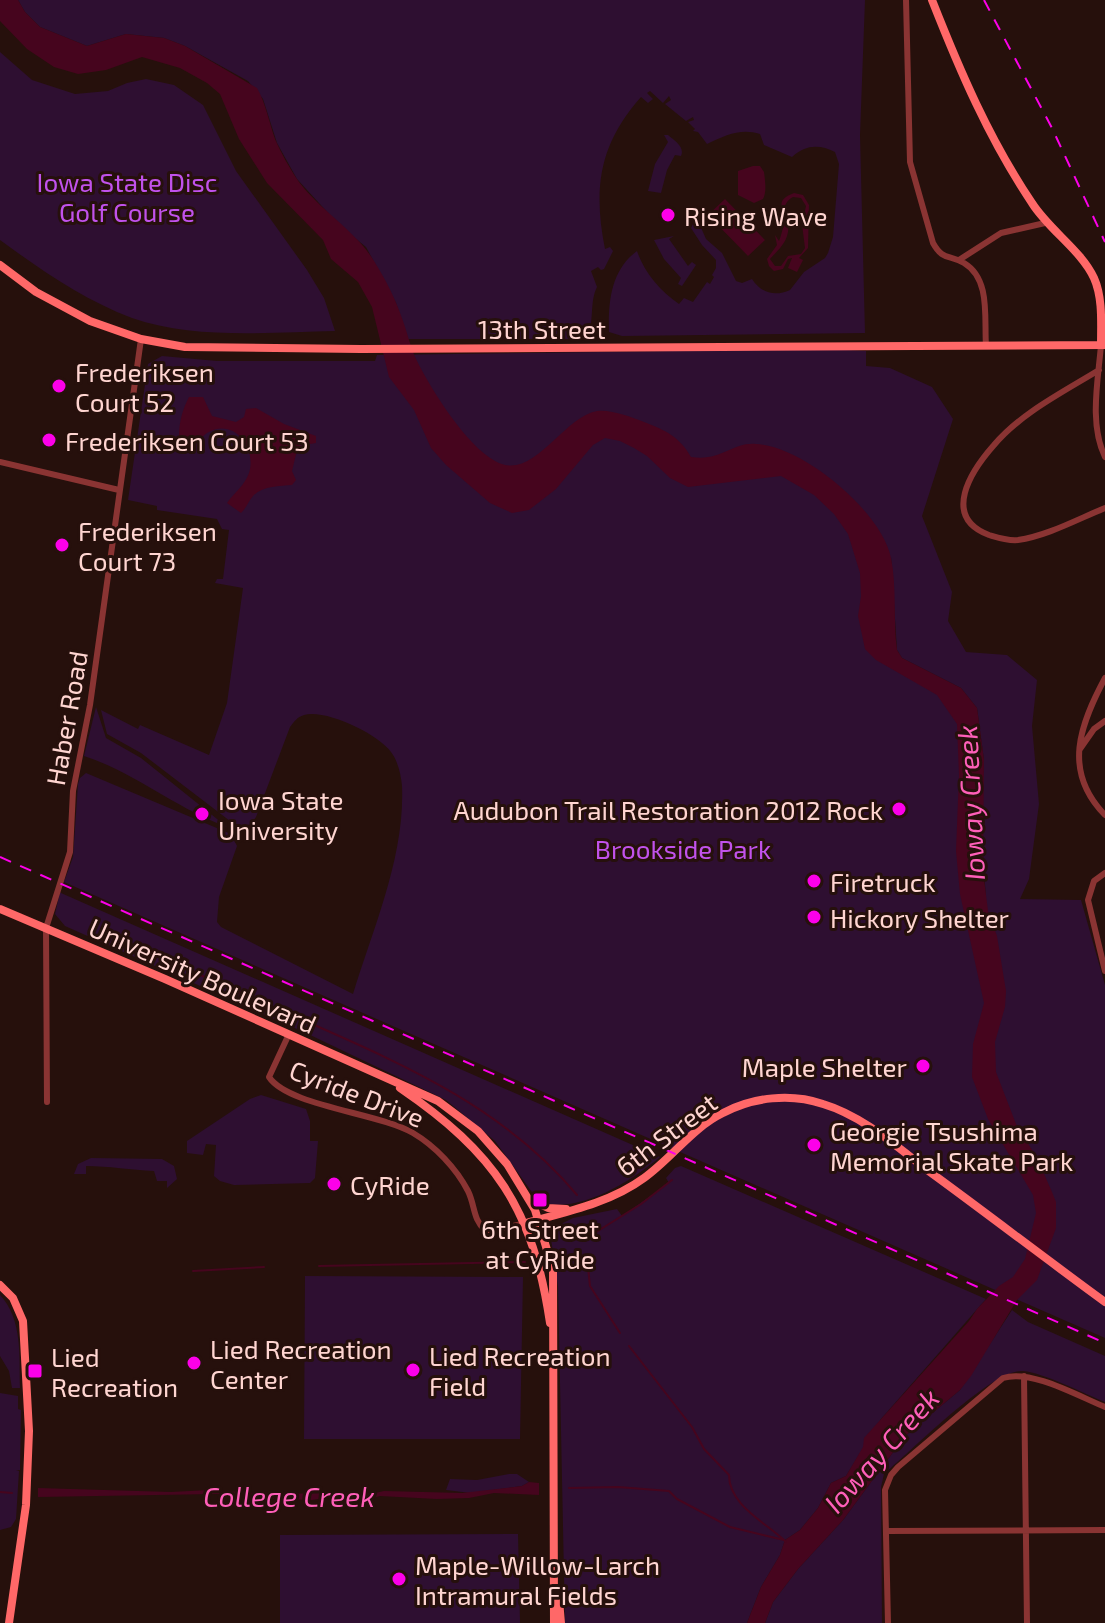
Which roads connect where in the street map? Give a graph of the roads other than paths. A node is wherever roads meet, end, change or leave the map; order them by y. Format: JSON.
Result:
{"nodes":[{"id":1,"x":906,"y":0,"type":"edge"},
{"id":2,"x":932,"y":0,"type":"edge"},
{"id":3,"x":1045,"y":223,"type":"junction"},
{"id":4,"x":959,"y":260,"type":"junction"},
{"id":5,"x":0,"y":265,"type":"edge"},
{"id":6,"x":141,"y":339,"type":"junction"},
{"id":7,"x":1103,"y":345,"type":"edge"},
{"id":8,"x":986,"y":346,"type":"junction"},
{"id":9,"x":1099,"y":370,"type":"junction"},
{"id":10,"x":1105,"y":457,"type":"edge"},
{"id":11,"x":0,"y":462,"type":"edge"},
{"id":12,"x":119,"y":490,"type":"junction"},
{"id":13,"x":1105,"y":508,"type":"edge"},
{"id":14,"x":1103,"y":681,"type":"edge"},
{"id":15,"x":1105,"y":699,"type":"edge"},
{"id":16,"x":1105,"y":721,"type":"edge"},
{"id":17,"x":1079,"y":753,"type":"junction"},
{"id":18,"x":1105,"y":815,"type":"edge"},
{"id":19,"x":1105,"y":873,"type":"edge"},
{"id":20,"x":0,"y":909,"type":"edge"},
{"id":21,"x":46,"y":928,"type":"junction"},
{"id":22,"x":1105,"y":971,"type":"edge"},
{"id":23,"x":289,"y":1034,"type":"junction"},
{"id":24,"x":388,"y":1080,"type":"junction"},
{"id":25,"x":47,"y":1102,"type":"dead end"},
{"id":26,"x":529,"y":1199,"type":"junction"},
{"id":27,"x":577,"y":1209,"type":"junction"},
{"id":28,"x":539,"y":1219,"type":"junction"},
{"id":29,"x":526,"y":1223,"type":"junction"},
{"id":30,"x":0,"y":1285,"type":"edge"},
{"id":31,"x":1105,"y":1302,"type":"edge"},
{"id":32,"x":552,"y":1335,"type":"junction"},
{"id":33,"x":1024,"y":1376,"type":"junction"},
{"id":34,"x":1105,"y":1407,"type":"edge"},
{"id":35,"x":1105,"y":1530,"type":"edge"},
{"id":36,"x":886,"y":1531,"type":"junction"},
{"id":37,"x":1026,"y":1531,"type":"junction"},
{"id":38,"x":555,"y":1539,"type":"junction"},
{"id":39,"x":9,"y":1623,"type":"edge"},
{"id":40,"x":554,"y":1623,"type":"edge"},
{"id":41,"x":561,"y":1623,"type":"edge"},
{"id":42,"x":888,"y":1623,"type":"edge"},
{"id":43,"x":1027,"y":1623,"type":"edge"}],
"edges":[{"from":1,"to":4,"type":"street"},
{"from":2,"to":3,"type":"main road"},
{"from":3,"to":4,"type":"street"},
{"from":3,"to":7,"type":"main road"},
{"from":4,"to":8,"type":"street"},
{"from":5,"to":6,"type":"main road","name":"13th Street"},
{"from":6,"to":8,"type":"main road","name":"13th Street"},
{"from":6,"to":12,"type":"street","name":"Haber Road"},
{"from":7,"to":8,"type":"main road","name":"13th Street"},
{"from":7,"to":9,"type":"street"},
{"from":9,"to":10,"type":"street"},
{"from":9,"to":13,"type":"street"},
{"from":11,"to":12,"type":"street"},
{"from":12,"to":21,"type":"street","name":"Haber Road"},
{"from":14,"to":15,"type":"street"},
{"from":14,"to":17,"type":"street"},
{"from":16,"to":17,"type":"street"},
{"from":17,"to":18,"type":"street"},
{"from":19,"to":22,"type":"street"},
{"from":20,"to":21,"type":"main road","name":"University Boulevard"},
{"from":21,"to":23,"type":"main road","name":"University Boulevard"},
{"from":21,"to":25,"type":"street","name":"Haber Road"},
{"from":23,"to":24,"type":"main road","name":"University Boulevard"},
{"from":23,"to":29,"type":"street","name":"Cyride Drive"},
{"from":24,"to":26,"type":"main road","name":"University Boulevard"},
{"from":24,"to":29,"type":"main road","name":"University Boulevard"},
{"from":26,"to":27,"type":"main road"},
{"from":26,"to":28,"type":"main road","name":"University Boulevard"},
{"from":27,"to":28,"type":"main road","name":"6th Street"},
{"from":27,"to":31,"type":"main road","name":"6th Street"},
{"from":28,"to":29,"type":"main road","name":"6th Street"},
{"from":28,"to":32,"type":"main road","name":"University Boulevard"},
{"from":29,"to":32,"type":"main road","name":"University Boulevard"},
{"from":30,"to":39,"type":"main road"},
{"from":32,"to":38,"type":"main road","name":"University Boulevard"},
{"from":33,"to":34,"type":"street"},
{"from":33,"to":36,"type":"street"},
{"from":33,"to":37,"type":"street"},
{"from":35,"to":37,"type":"street"},
{"from":36,"to":37,"type":"street"},
{"from":36,"to":42,"type":"street"},
{"from":37,"to":43,"type":"street"},
{"from":38,"to":40,"type":"main road","name":"University Boulevard"},
{"from":38,"to":41,"type":"main road","name":"University Boulevard"}]}
